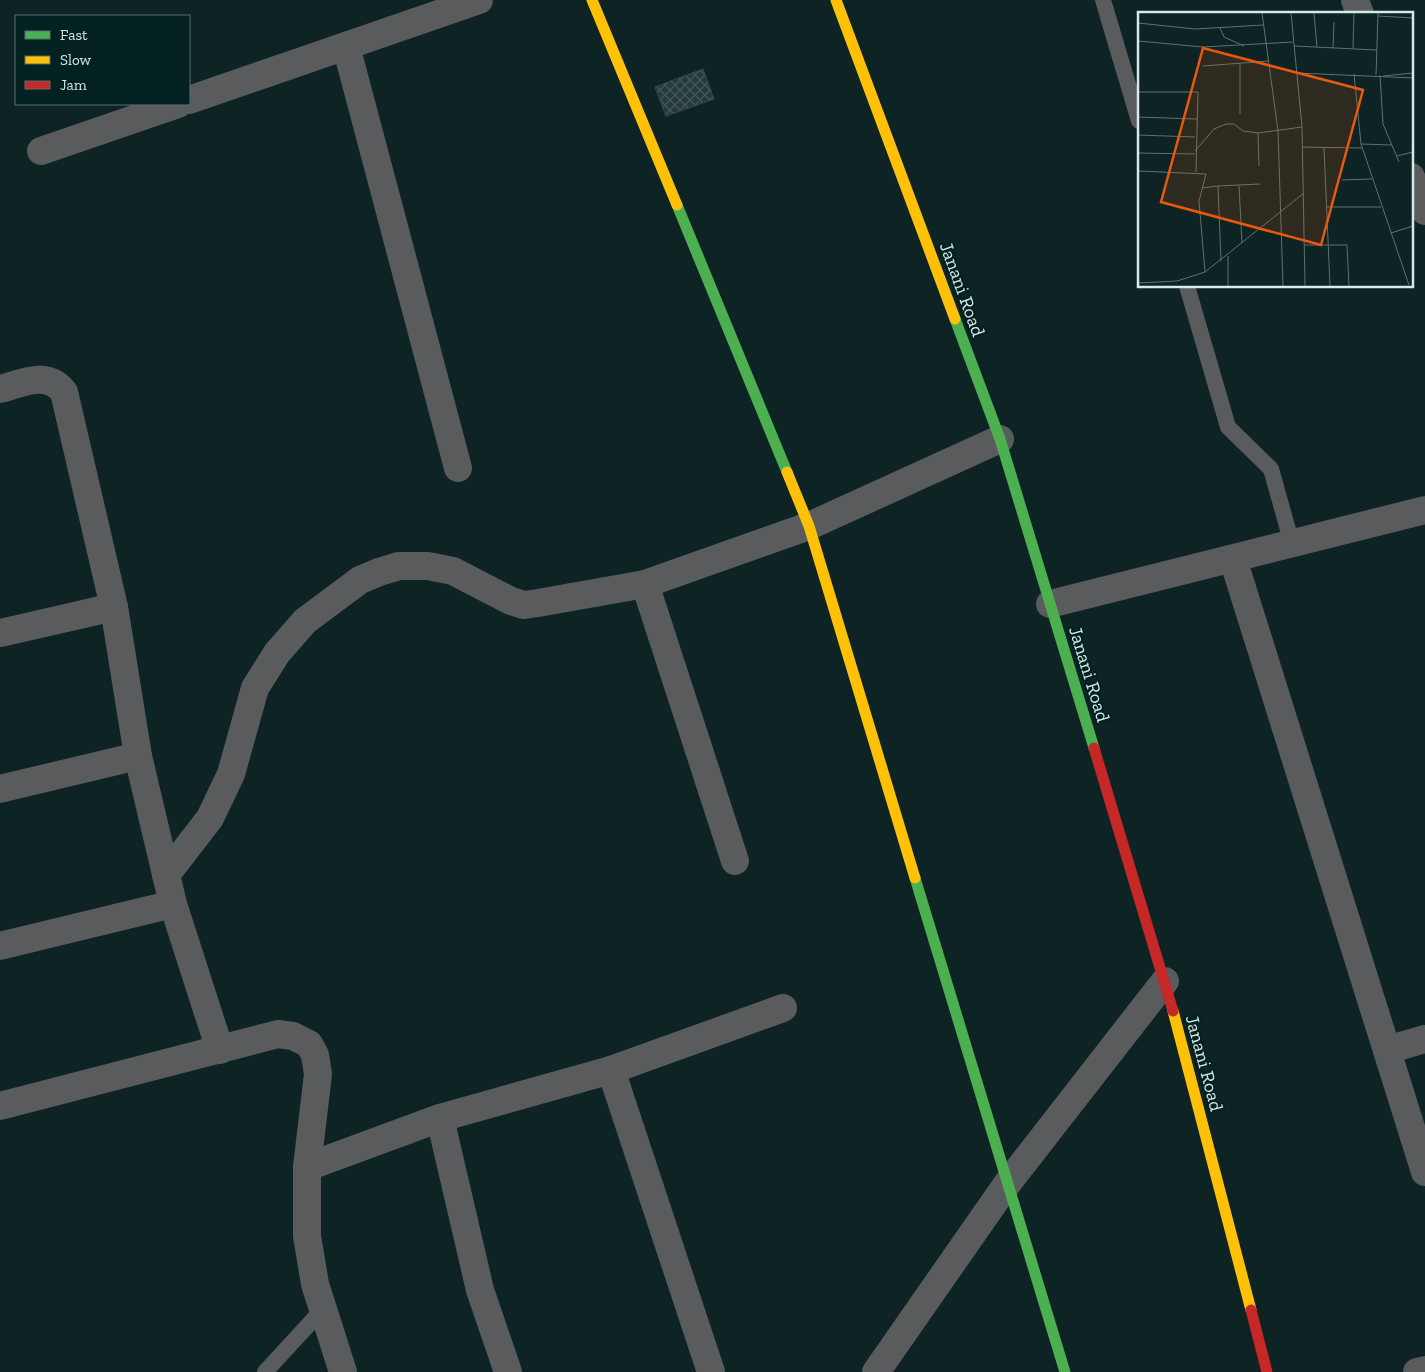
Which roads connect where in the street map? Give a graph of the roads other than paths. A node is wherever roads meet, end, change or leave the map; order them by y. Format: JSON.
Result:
{"nodes":[{"id":1,"x":480,"y":0,"type":"edge"},
{"id":2,"x":592,"y":0,"type":"edge"},
{"id":3,"x":836,"y":0,"type":"edge"},
{"id":4,"x":1103,"y":0,"type":"edge"},
{"id":5,"x":1355,"y":0,"type":"edge"},
{"id":6,"x":1359,"y":12,"type":"edge"},
{"id":7,"x":346,"y":46,"type":"junction"},
{"id":8,"x":190,"y":100,"type":"edge"},
{"id":9,"x":175,"y":105,"type":"edge"},
{"id":10,"x":1138,"y":119,"type":"edge"},
{"id":11,"x":41,"y":151,"type":"dead end"},
{"id":12,"x":1412,"y":179,"type":"edge"},
{"id":13,"x":1425,"y":210,"type":"edge"},
{"id":14,"x":1188,"y":288,"type":"edge"},
{"id":15,"x":0,"y":389,"type":"edge"},
{"id":16,"x":1000,"y":439,"type":"junction"},
{"id":17,"x":458,"y":468,"type":"dead end"},
{"id":18,"x":1425,"y":510,"type":"edge"},
{"id":19,"x":809,"y":526,"type":"junction"},
{"id":20,"x":1292,"y":544,"type":"junction"},
{"id":21,"x":1233,"y":559,"type":"junction"},
{"id":22,"x":645,"y":584,"type":"junction"},
{"id":23,"x":1050,"y":604,"type":"junction"},
{"id":24,"x":114,"y":607,"type":"junction"},
{"id":25,"x":0,"y":633,"type":"edge"},
{"id":26,"x":138,"y":756,"type":"junction"},
{"id":27,"x":0,"y":788,"type":"edge"},
{"id":28,"x":735,"y":861,"type":"dead end"},
{"id":29,"x":166,"y":875,"type":"junction"},
{"id":30,"x":173,"y":904,"type":"junction"},
{"id":31,"x":0,"y":946,"type":"edge"},
{"id":32,"x":1166,"y":981,"type":"junction"},
{"id":33,"x":783,"y":1008,"type":"dead end"},
{"id":34,"x":1425,"y":1039,"type":"edge"},
{"id":35,"x":220,"y":1050,"type":"junction"},
{"id":36,"x":1387,"y":1050,"type":"junction"},
{"id":37,"x":611,"y":1070,"type":"junction"},
{"id":38,"x":0,"y":1106,"type":"edge"},
{"id":39,"x":440,"y":1118,"type":"junction"},
{"id":40,"x":307,"y":1167,"type":"junction"},
{"id":41,"x":1425,"y":1172,"type":"edge"},
{"id":42,"x":1007,"y":1184,"type":"junction"},
{"id":43,"x":323,"y":1309,"type":"junction"},
{"id":44,"x":1425,"y":1370,"type":"edge"},
{"id":45,"x":266,"y":1372,"type":"edge"},
{"id":46,"x":343,"y":1372,"type":"edge"},
{"id":47,"x":508,"y":1372,"type":"edge"},
{"id":48,"x":711,"y":1372,"type":"edge"},
{"id":49,"x":876,"y":1372,"type":"edge"},
{"id":50,"x":1065,"y":1372,"type":"edge"},
{"id":51,"x":1267,"y":1372,"type":"edge"},
{"id":52,"x":1418,"y":1372,"type":"edge"}],
"edges":[{"from":1,"to":7,"type":"street"},
{"from":2,"to":19,"type":"street"},
{"from":3,"to":16,"type":"street","name":"Janani Road"},
{"from":4,"to":10,"type":"lane"},
{"from":5,"to":6,"type":"street"},
{"from":7,"to":8,"type":"street"},
{"from":7,"to":17,"type":"street"},
{"from":9,"to":11,"type":"street"},
{"from":12,"to":13,"type":"street"},
{"from":14,"to":20,"type":"lane"},
{"from":15,"to":24,"type":"street"},
{"from":16,"to":19,"type":"street"},
{"from":16,"to":23,"type":"street","name":"Janani Road"},
{"from":18,"to":20,"type":"street"},
{"from":19,"to":22,"type":"street"},
{"from":19,"to":42,"type":"street"},
{"from":20,"to":21,"type":"street"},
{"from":21,"to":23,"type":"street"},
{"from":21,"to":36,"type":"street"},
{"from":22,"to":28,"type":"street"},
{"from":22,"to":29,"type":"street"},
{"from":23,"to":32,"type":"street","name":"Janani Road"},
{"from":24,"to":25,"type":"street"},
{"from":24,"to":26,"type":"street"},
{"from":26,"to":27,"type":"street"},
{"from":26,"to":29,"type":"street"},
{"from":29,"to":30,"type":"street"},
{"from":30,"to":31,"type":"street"},
{"from":30,"to":35,"type":"street"},
{"from":32,"to":42,"type":"street"},
{"from":32,"to":51,"type":"street","name":"Janani Road"},
{"from":33,"to":37,"type":"street"},
{"from":34,"to":36,"type":"street"},
{"from":35,"to":38,"type":"street"},
{"from":35,"to":40,"type":"street"},
{"from":36,"to":41,"type":"street"},
{"from":37,"to":39,"type":"street"},
{"from":37,"to":48,"type":"street"},
{"from":39,"to":40,"type":"street"},
{"from":39,"to":47,"type":"street"},
{"from":40,"to":43,"type":"street"},
{"from":42,"to":49,"type":"street"},
{"from":42,"to":50,"type":"street"},
{"from":43,"to":45,"type":"lane"},
{"from":43,"to":46,"type":"street"},
{"from":44,"to":52,"type":"street"}]}
